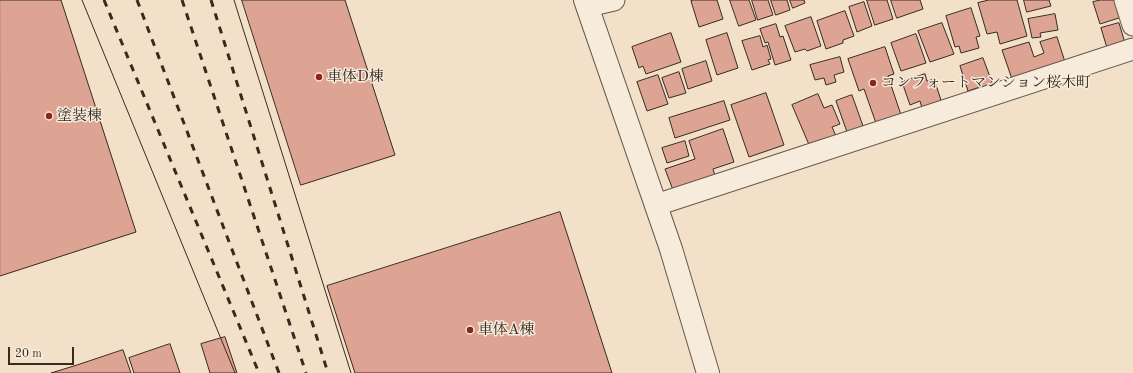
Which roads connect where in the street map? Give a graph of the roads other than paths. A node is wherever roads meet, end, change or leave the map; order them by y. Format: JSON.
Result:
{"nodes":[{"id":1,"x":614,"y":0,"type":"edge"},
{"id":2,"x":1125,"y":0,"type":"edge"},
{"id":3,"x":587,"y":3,"type":"edge"},
{"id":4,"x":1133,"y":25,"type":"edge"},
{"id":5,"x":1133,"y":49,"type":"edge"},
{"id":6,"x":656,"y":204,"type":"junction"},
{"id":7,"x":708,"y":373,"type":"edge"}],
"edges":[{"from":1,"to":3,"type":"street"},
{"from":2,"to":4,"type":"street"},
{"from":3,"to":6,"type":"street"},
{"from":5,"to":6,"type":"street"},
{"from":6,"to":7,"type":"street"}]}
